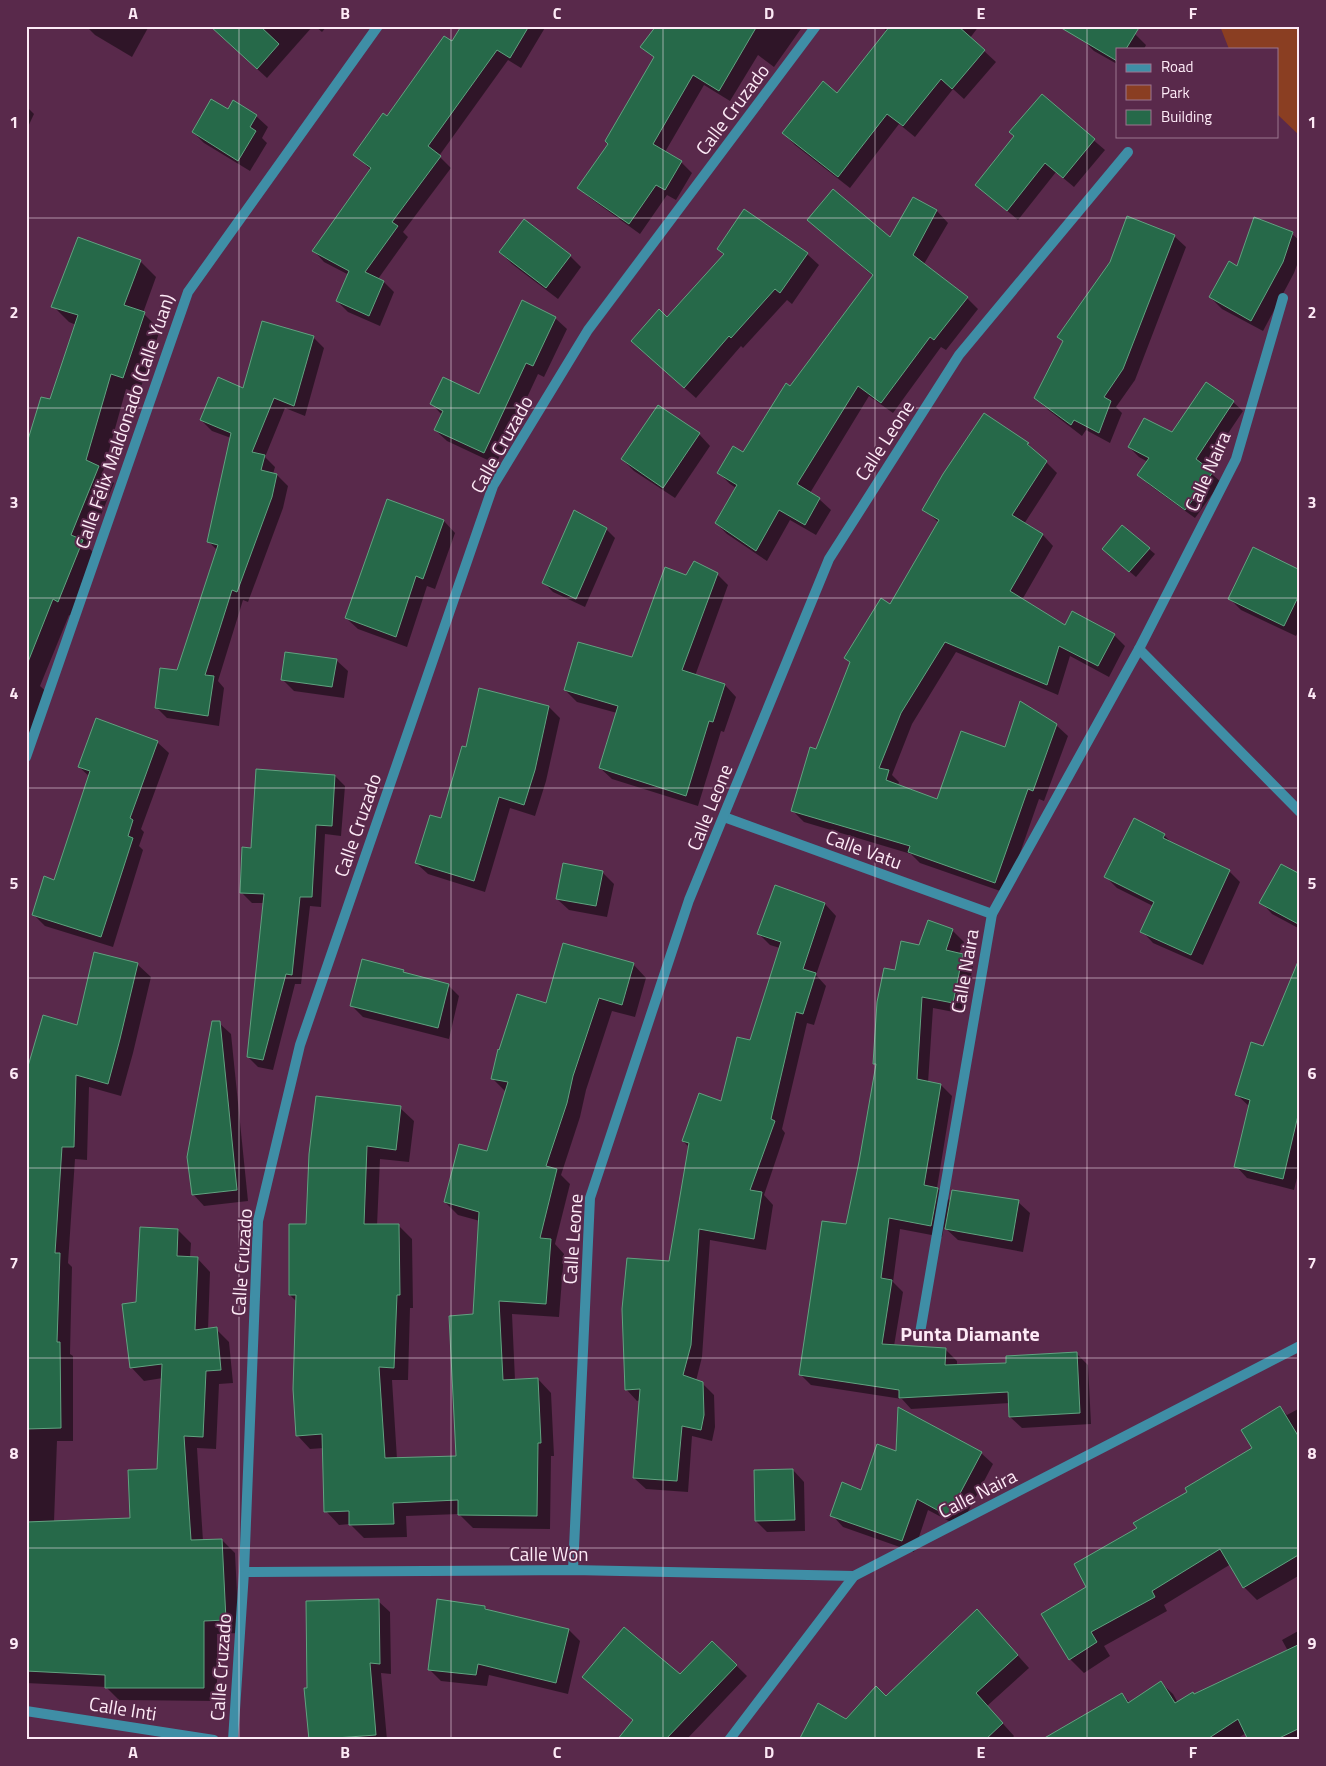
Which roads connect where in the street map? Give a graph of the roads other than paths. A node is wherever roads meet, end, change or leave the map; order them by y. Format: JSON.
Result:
{"nodes":[{"id":1,"x":378,"y":26,"type":"edge"},
{"id":2,"x":816,"y":26,"type":"edge"},
{"id":3,"x":1128,"y":152,"type":"dead end"},
{"id":4,"x":1284,"y":298,"type":"dead end"},
{"id":5,"x":1139,"y":648,"type":"junction"},
{"id":6,"x":26,"y":757,"type":"edge"},
{"id":7,"x":1300,"y":812,"type":"edge"},
{"id":8,"x":724,"y":817,"type":"junction"},
{"id":9,"x":992,"y":914,"type":"junction"},
{"id":10,"x":920,"y":1332,"type":"dead end"},
{"id":11,"x":1300,"y":1346,"type":"edge"},
{"id":12,"x":573,"y":1570,"type":"junction"},
{"id":13,"x":244,"y":1572,"type":"junction"},
{"id":14,"x":854,"y":1576,"type":"junction"},
{"id":15,"x":26,"y":1711,"type":"edge"},
{"id":16,"x":214,"y":1740,"type":"edge"},
{"id":17,"x":233,"y":1740,"type":"edge"},
{"id":18,"x":729,"y":1740,"type":"edge"}],
"edges":[{"from":1,"to":6,"type":"street","name":"Calle Félix Maldonado (Calle Yuan)"},
{"from":2,"to":13,"type":"street","name":"Calle Cruzado"},
{"from":3,"to":8,"type":"street","name":"Calle Leone"},
{"from":4,"to":5,"type":"street","name":"Calle Naira"},
{"from":5,"to":7,"type":"street"},
{"from":5,"to":9,"type":"street","name":"Calle Naira"},
{"from":8,"to":9,"type":"street","name":"Calle Vatu"},
{"from":8,"to":12,"type":"street","name":"Calle Leone"},
{"from":9,"to":10,"type":"street","name":"Calle Naira"},
{"from":11,"to":14,"type":"street","name":"Calle Naira"},
{"from":12,"to":13,"type":"street","name":"Calle Won"},
{"from":12,"to":14,"type":"street","name":"Calle Won"},
{"from":13,"to":17,"type":"street","name":"Calle Cruzado"},
{"from":14,"to":18,"type":"street","name":"Calle Naira"},
{"from":15,"to":16,"type":"street","name":"Calle Inti"}]}
